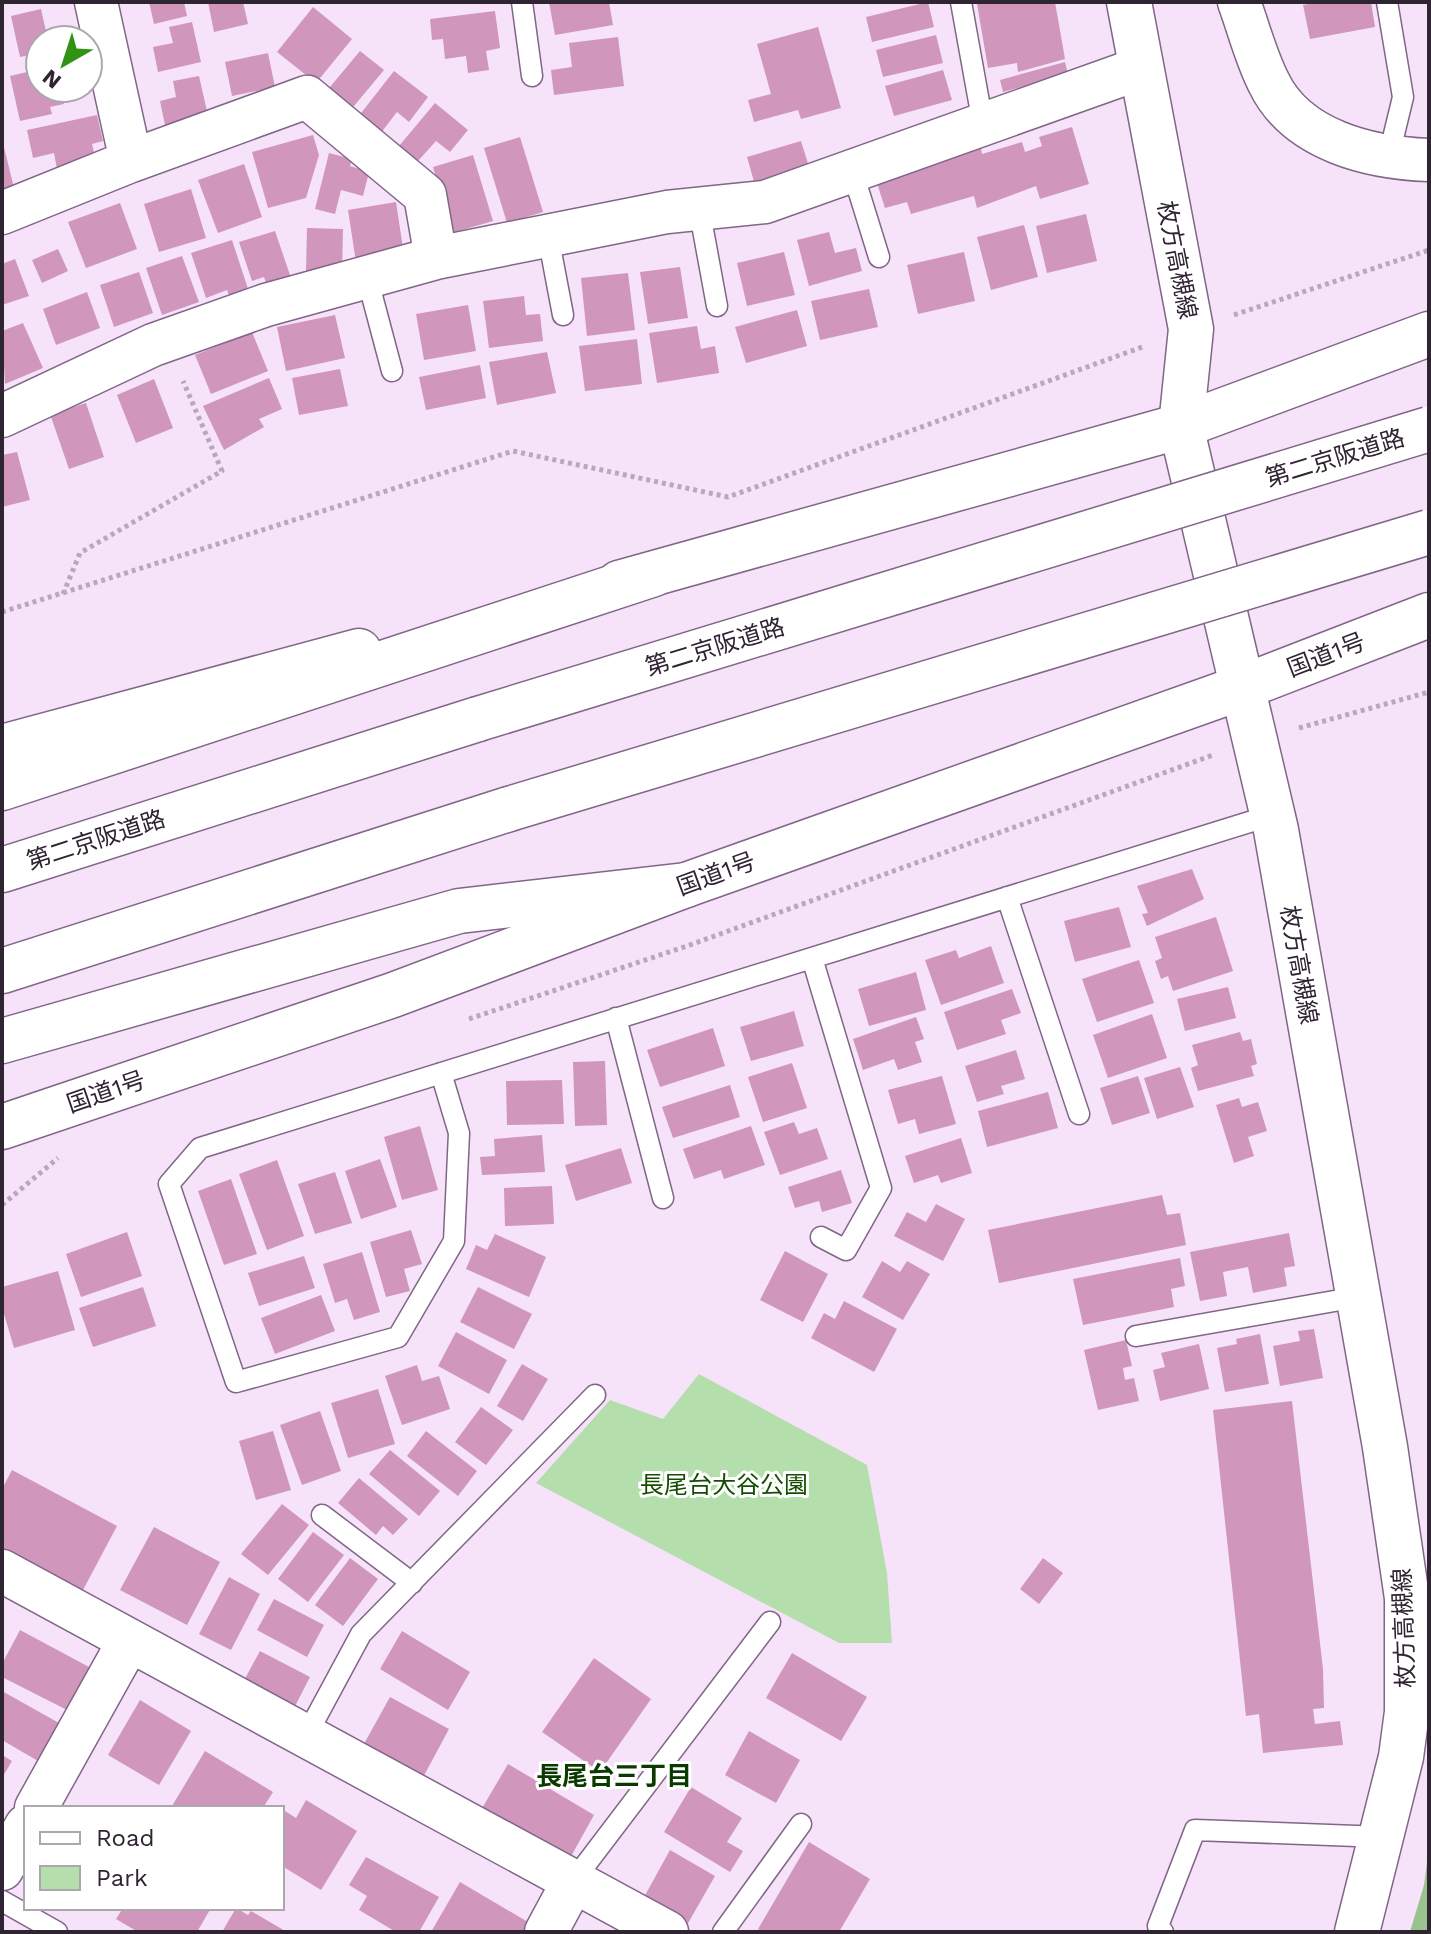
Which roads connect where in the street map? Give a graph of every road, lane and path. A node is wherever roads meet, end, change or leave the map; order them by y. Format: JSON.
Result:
{"nodes":[{"id":1,"x":96,"y":2,"type":"edge"},
{"id":2,"x":522,"y":2,"type":"edge"},
{"id":3,"x":961,"y":2,"type":"edge"},
{"id":4,"x":1129,"y":2,"type":"edge"},
{"id":5,"x":1239,"y":2,"type":"edge"},
{"id":6,"x":1387,"y":2,"type":"edge"},
{"id":7,"x":1141,"y":68,"type":"junction"},
{"id":8,"x":532,"y":76,"type":"dead end"},
{"id":9,"x":983,"y":124,"type":"junction"},
{"id":10,"x":1388,"y":159,"type":"junction"},
{"id":11,"x":1429,"y":160,"type":"edge"},
{"id":12,"x":131,"y":161,"type":"junction"},
{"id":13,"x":852,"y":170,"type":"junction"},
{"id":14,"x":699,"y":208,"type":"junction"},
{"id":15,"x":2,"y":213,"type":"edge"},
{"id":16,"x":548,"y":236,"type":"junction"},
{"id":17,"x":1429,"y":250,"type":"edge"},
{"id":18,"x":879,"y":257,"type":"dead end"},
{"id":19,"x":436,"y":258,"type":"junction"},
{"id":20,"x":367,"y":277,"type":"junction"},
{"id":21,"x":717,"y":306,"type":"dead end"},
{"id":22,"x":563,"y":315,"type":"dead end"},
{"id":23,"x":1191,"y":329,"type":"junction"},
{"id":24,"x":1429,"y":334,"type":"edge"},
{"id":25,"x":165,"y":340,"type":"junction"},
{"id":26,"x":392,"y":371,"type":"dead end"},
{"id":27,"x":2,"y":416,"type":"edge"},
{"id":28,"x":1181,"y":426,"type":"junction"},
{"id":29,"x":1429,"y":429,"type":"edge"},
{"id":30,"x":1429,"y":532,"type":"edge"},
{"id":31,"x":654,"y":574,"type":"junction"},
{"id":32,"x":63,"y":595,"type":"junction"},
{"id":33,"x":2,"y":612,"type":"edge"},
{"id":34,"x":1429,"y":615,"type":"edge"},
{"id":35,"x":1243,"y":687,"type":"junction"},
{"id":36,"x":1429,"y":692,"type":"edge"},
{"id":37,"x":1256,"y":739,"type":"junction"},
{"id":38,"x":2,"y":747,"type":"edge"},
{"id":39,"x":2,"y":788,"type":"edge"},
{"id":40,"x":1272,"y":815,"type":"junction"},
{"id":41,"x":2,"y":870,"type":"edge"},
{"id":42,"x":686,"y":885,"type":"junction"},
{"id":43,"x":1007,"y":897,"type":"junction"},
{"id":44,"x":812,"y":958,"type":"junction"},
{"id":45,"x":2,"y":971,"type":"edge"},
{"id":46,"x":616,"y":1018,"type":"junction"},
{"id":47,"x":463,"y":1021,"type":"dead end"},
{"id":48,"x":2,"y":1041,"type":"edge"},
{"id":49,"x":441,"y":1073,"type":"junction"},
{"id":50,"x":1079,"y":1114,"type":"dead end"},
{"id":51,"x":2,"y":1127,"type":"edge"},
{"id":52,"x":61,"y":1156,"type":"dead end"},
{"id":53,"x":663,"y":1198,"type":"dead end"},
{"id":54,"x":2,"y":1205,"type":"edge"},
{"id":55,"x":821,"y":1237,"type":"dead end"},
{"id":56,"x":1357,"y":1297,"type":"junction"},
{"id":57,"x":1136,"y":1336,"type":"dead end"},
{"id":58,"x":595,"y":1395,"type":"dead end"},
{"id":59,"x":322,"y":1515,"type":"dead end"},
{"id":60,"x":2,"y":1571,"type":"edge"},
{"id":61,"x":412,"y":1583,"type":"junction"},
{"id":62,"x":770,"y":1622,"type":"dead end"},
{"id":63,"x":129,"y":1641,"type":"junction"},
{"id":64,"x":306,"y":1736,"type":"junction"},
{"id":65,"x":37,"y":1806,"type":"edge"},
{"id":66,"x":801,"y":1824,"type":"dead end"},
{"id":67,"x":24,"y":1830,"type":"edge"},
{"id":68,"x":1383,"y":1837,"type":"junction"},
{"id":69,"x":2,"y":1869,"type":"edge"},
{"id":70,"x":574,"y":1880,"type":"junction"},
{"id":71,"x":2,"y":1901,"type":"edge"},
{"id":72,"x":57,"y":1932,"type":"edge"},
{"id":73,"x":546,"y":1932,"type":"edge"},
{"id":74,"x":667,"y":1932,"type":"edge"},
{"id":75,"x":723,"y":1932,"type":"edge"},
{"id":76,"x":1163,"y":1932,"type":"edge"},
{"id":77,"x":1357,"y":1932,"type":"edge"}],
"edges":[{"from":1,"to":12,"type":"street"},
{"from":2,"to":8,"type":"lane"},
{"from":3,"to":9,"type":"lane"},
{"from":4,"to":7,"type":"main road","name":"枚方高槻線"},
{"from":5,"to":10,"type":"street"},
{"from":6,"to":10,"type":"lane"},
{"from":7,"to":9,"type":"street"},
{"from":7,"to":23,"type":"main road","name":"枚方高槻線"},
{"from":9,"to":13,"type":"street"},
{"from":10,"to":11,"type":"street"},
{"from":12,"to":15,"type":"street"},
{"from":12,"to":19,"type":"street"},
{"from":13,"to":14,"type":"street"},
{"from":13,"to":18,"type":"lane"},
{"from":14,"to":16,"type":"street"},
{"from":14,"to":21,"type":"lane"},
{"from":16,"to":19,"type":"street"},
{"from":16,"to":22,"type":"lane"},
{"from":17,"to":23,"type":"path"},
{"from":19,"to":20,"type":"street"},
{"from":20,"to":25,"type":"street"},
{"from":20,"to":26,"type":"lane"},
{"from":23,"to":28,"type":"main road","name":"枚方高槻線"},
{"from":23,"to":32,"type":"path"},
{"from":24,"to":28,"type":"main road"},
{"from":25,"to":27,"type":"street"},
{"from":25,"to":32,"type":"path"},
{"from":28,"to":31,"type":"main road"},
{"from":28,"to":35,"type":"main road","name":"枚方高槻線"},
{"from":29,"to":41,"type":"main road","name":"第二京阪道路","bridge":true},
{"from":30,"to":45,"type":"main road","bridge":true},
{"from":31,"to":38,"type":"main road"},
{"from":31,"to":39,"type":"main road"},
{"from":32,"to":33,"type":"path"},
{"from":34,"to":35,"type":"main road","name":"国道1号"},
{"from":35,"to":37,"type":"main road","name":"枚方高槻線"},
{"from":35,"to":42,"type":"main road","name":"国道1号"},
{"from":36,"to":37,"type":"path"},
{"from":37,"to":40,"type":"main road","name":"枚方高槻線"},
{"from":37,"to":47,"type":"path"},
{"from":40,"to":43,"type":"lane"},
{"from":40,"to":56,"type":"main road","name":"枚方高槻線"},
{"from":42,"to":48,"type":"main road"},
{"from":42,"to":51,"type":"main road","name":"国道1号"},
{"from":43,"to":44,"type":"lane"},
{"from":43,"to":50,"type":"lane"},
{"from":44,"to":46,"type":"lane"},
{"from":44,"to":55,"type":"lane"},
{"from":46,"to":49,"type":"lane"},
{"from":46,"to":53,"type":"lane"},
{"from":49,"to":49,"type":"lane"},
{"from":52,"to":54,"type":"path"},
{"from":56,"to":57,"type":"lane"},
{"from":56,"to":68,"type":"main road","name":"枚方高槻線"},
{"from":58,"to":61,"type":"lane"},
{"from":59,"to":61,"type":"lane"},
{"from":60,"to":63,"type":"street"},
{"from":61,"to":64,"type":"lane"},
{"from":62,"to":70,"type":"lane"},
{"from":63,"to":64,"type":"street"},
{"from":63,"to":65,"type":"street"},
{"from":64,"to":70,"type":"street"},
{"from":66,"to":75,"type":"lane"},
{"from":67,"to":69,"type":"street"},
{"from":68,"to":76,"type":"lane"},
{"from":68,"to":77,"type":"main road","name":"枚方高槻線"},
{"from":70,"to":73,"type":"street"},
{"from":70,"to":74,"type":"street"},
{"from":71,"to":72,"type":"lane"}]}
